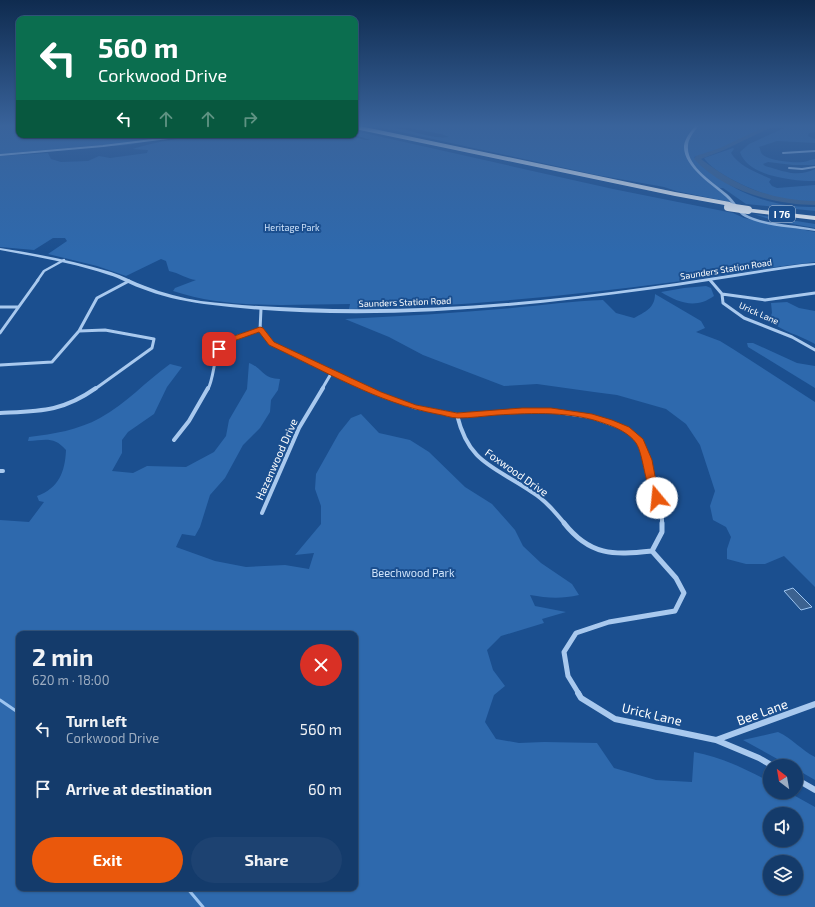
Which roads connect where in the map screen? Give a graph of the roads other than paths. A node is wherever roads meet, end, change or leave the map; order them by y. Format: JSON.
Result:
{"nodes":[{"id":1,"x":546,"y":167,"type":"edge"},
{"id":2,"x":695,"y":167,"type":"edge"},
{"id":3,"x":813,"y":167,"type":"edge"},
{"id":4,"x":789,"y":168,"type":"dead end"},
{"id":5,"x":815,"y":217,"type":"edge"},
{"id":6,"x":815,"y":230,"type":"edge"},
{"id":7,"x":0,"y":249,"type":"edge"},
{"id":8,"x":64,"y":260,"type":"junction"},
{"id":9,"x":815,"y":264,"type":"edge"},
{"id":10,"x":710,"y":280,"type":"junction"},
{"id":11,"x":129,"y":281,"type":"junction"},
{"id":12,"x":815,"y":293,"type":"edge"},
{"id":13,"x":722,"y":294,"type":"junction"},
{"id":14,"x":0,"y":307,"type":"edge"},
{"id":15,"x":18,"y":307,"type":"junction"},
{"id":16,"x":261,"y":309,"type":"junction"},
{"id":17,"x":260,"y":330,"type":"junction"},
{"id":18,"x":79,"y":331,"type":"junction"},
{"id":19,"x":0,"y":333,"type":"edge"},
{"id":20,"x":815,"y":350,"type":"edge"},
{"id":21,"x":0,"y":365,"type":"edge"},
{"id":22,"x":332,"y":372,"type":"junction"},
{"id":23,"x":0,"y":413,"type":"edge"},
{"id":24,"x":457,"y":415,"type":"junction"},
{"id":25,"x":174,"y":440,"type":"dead end"},
{"id":26,"x":262,"y":513,"type":"dead end"},
{"id":27,"x":652,"y":550,"type":"junction"},
{"id":28,"x":815,"y":704,"type":"edge"},
{"id":29,"x":716,"y":740,"type":"junction"},
{"id":30,"x":763,"y":760,"type":"edge"},
{"id":31,"x":803,"y":783,"type":"edge"},
{"id":32,"x":815,"y":790,"type":"edge"}],
"edges":[{"from":1,"to":5,"type":"highway","number":"I 76","bridge":true},
{"from":2,"to":6,"type":"street"},
{"from":3,"to":4,"type":"street"},
{"from":7,"to":8,"type":"street","name":"Saunders Station Road"},
{"from":8,"to":11,"type":"street","name":"Saunders Station Road"},
{"from":8,"to":15,"type":"street"},
{"from":9,"to":10,"type":"street","name":"Saunders Station Road"},
{"from":10,"to":13,"type":"street","name":"Urick Lane"},
{"from":10,"to":16,"type":"street","name":"Saunders Station Road"},
{"from":11,"to":16,"type":"street","name":"Saunders Station Road"},
{"from":11,"to":18,"type":"street"},
{"from":12,"to":13,"type":"street"},
{"from":13,"to":20,"type":"street","name":"Urick Lane"},
{"from":14,"to":15,"type":"street"},
{"from":15,"to":19,"type":"street"},
{"from":16,"to":17,"type":"street"},
{"from":17,"to":22,"type":"street"},
{"from":17,"to":25,"type":"street"},
{"from":18,"to":21,"type":"street"},
{"from":18,"to":23,"type":"street"},
{"from":22,"to":24,"type":"street"},
{"from":22,"to":26,"type":"street","name":"Hazenwood Drive"},
{"from":24,"to":27,"type":"street","name":"Foxwood Drive"},
{"from":24,"to":27,"type":"street"},
{"from":27,"to":29,"type":"street","name":"Urick Lane"},
{"from":28,"to":29,"type":"street","name":"Bee Lane"},
{"from":29,"to":30,"type":"street","name":"Urick Lane"},
{"from":31,"to":32,"type":"street"}]}
